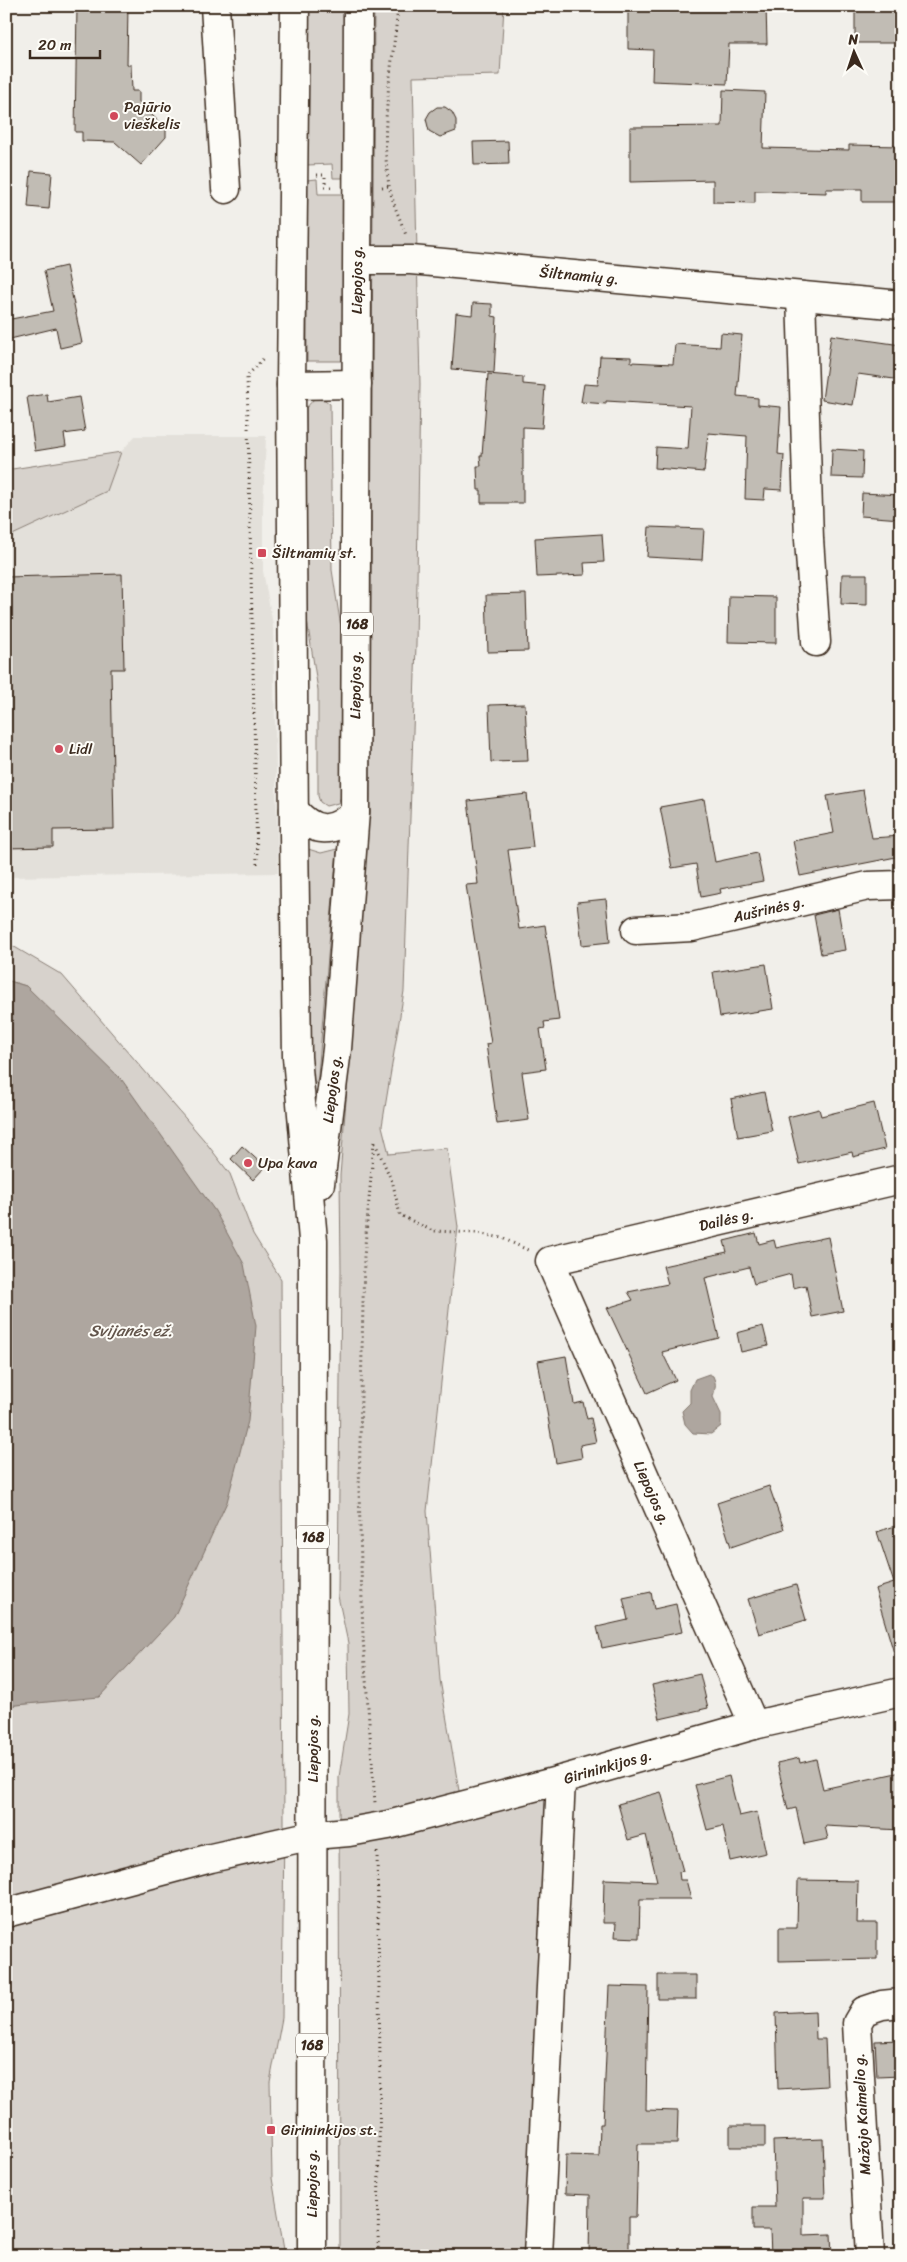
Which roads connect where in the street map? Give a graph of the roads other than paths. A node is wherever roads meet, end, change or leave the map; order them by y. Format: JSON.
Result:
{"nodes":[{"id":1,"x":215,"y":6,"type":"edge"},
{"id":2,"x":295,"y":6,"type":"edge"},
{"id":3,"x":358,"y":6,"type":"edge"},
{"id":4,"x":226,"y":189,"type":"dead end"},
{"id":5,"x":358,"y":260,"type":"junction"},
{"id":6,"x":801,"y":296,"type":"junction"},
{"id":7,"x":901,"y":305,"type":"edge"},
{"id":8,"x":357,"y":384,"type":"junction"},
{"id":9,"x":291,"y":385,"type":"junction"},
{"id":10,"x":816,"y":642,"type":"dead end"},
{"id":11,"x":294,"y":810,"type":"junction"},
{"id":12,"x":355,"y":812,"type":"junction"},
{"id":13,"x":901,"y":885,"type":"edge"},
{"id":14,"x":636,"y":930,"type":"dead end"},
{"id":15,"x":901,"y":1179,"type":"edge"},
{"id":16,"x":313,"y":1240,"type":"junction"},
{"id":17,"x":550,"y":1261,"type":"joint"},
{"id":18,"x":901,"y":1692,"type":"edge"},
{"id":19,"x":754,"y":1725,"type":"junction"},
{"id":20,"x":561,"y":1780,"type":"junction"},
{"id":21,"x":313,"y":1835,"type":"junction"},
{"id":22,"x":6,"y":1913,"type":"edge"},
{"id":23,"x":901,"y":2003,"type":"edge"},
{"id":24,"x":312,"y":2256,"type":"edge"},
{"id":25,"x":538,"y":2256,"type":"edge"},
{"id":26,"x":870,"y":2256,"type":"edge"}],
"edges":[{"from":1,"to":4,"type":"main road"},
{"from":2,"to":9,"type":"main road","name":"Liepojos g.","number":"168"},
{"from":3,"to":5,"type":"main road","name":"Liepojos g.","number":"168"},
{"from":5,"to":6,"type":"main road","name":"Šiltnamių g."},
{"from":5,"to":8,"type":"main road","name":"Liepojos g.","number":"168"},
{"from":6,"to":7,"type":"main road","name":"Šiltnamių g."},
{"from":6,"to":10,"type":"main road"},
{"from":8,"to":9,"type":"main road"},
{"from":8,"to":12,"type":"main road","name":"Liepojos g.","number":"168"},
{"from":9,"to":11,"type":"main road","name":"Liepojos g.","number":"168"},
{"from":11,"to":12,"type":"main road"},
{"from":11,"to":16,"type":"main road","name":"Liepojos g.","number":"168"},
{"from":12,"to":16,"type":"main road","name":"Liepojos g.","number":"168"},
{"from":13,"to":14,"type":"main road","name":"Aušrinės g."},
{"from":15,"to":17,"type":"main road","name":"Dailės g."},
{"from":16,"to":21,"type":"main road","name":"Liepojos g.","number":"168"},
{"from":17,"to":19,"type":"main road","name":"Liepojos g."},
{"from":18,"to":19,"type":"main road","name":"Girininkijos g."},
{"from":19,"to":20,"type":"main road","name":"Girininkijos g."},
{"from":20,"to":21,"type":"main road","name":"Girininkijos g."},
{"from":20,"to":25,"type":"main road"},
{"from":21,"to":22,"type":"main road","name":"Girininkijos g."},
{"from":21,"to":24,"type":"main road","name":"Liepojos g.","number":"168"},
{"from":23,"to":26,"type":"main road","name":"Mažojo Kaimelio g."}]}
